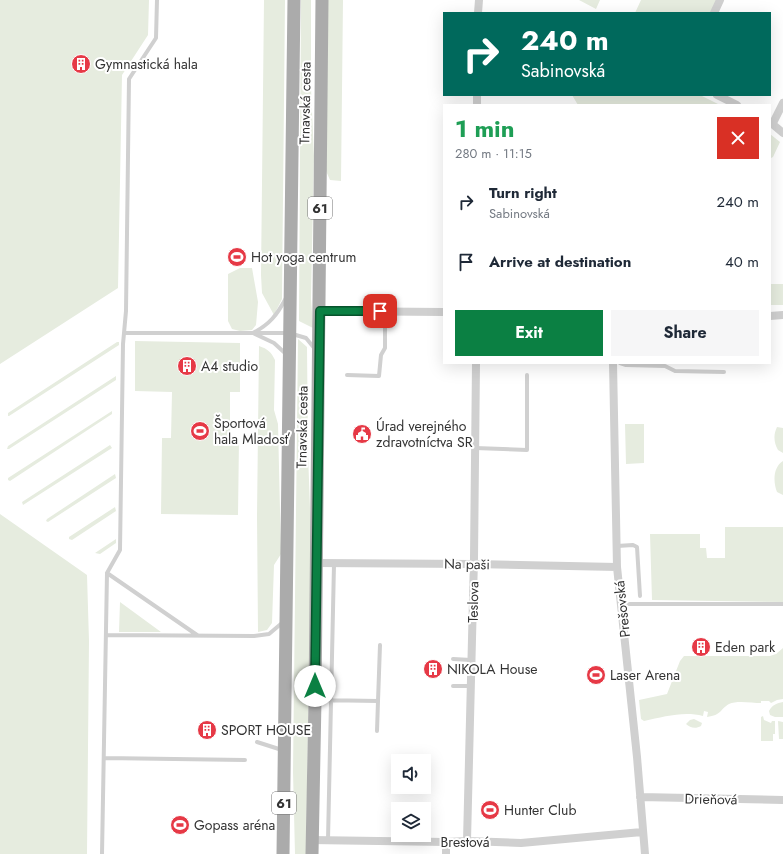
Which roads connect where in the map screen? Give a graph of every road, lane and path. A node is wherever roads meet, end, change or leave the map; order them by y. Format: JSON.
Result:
{"nodes":[{"id":1,"x":157,"y":0,"type":"edge"},
{"id":2,"x":294,"y":0,"type":"edge"},
{"id":3,"x":322,"y":0,"type":"edge"},
{"id":4,"x":479,"y":0,"type":"edge"},
{"id":5,"x":720,"y":0,"type":"edge"},
{"id":6,"x":478,"y":12,"type":"edge"},
{"id":7,"x":714,"y":12,"type":"edge"},
{"id":8,"x":719,"y":96,"type":"edge"},
{"id":9,"x":783,"y":103,"type":"edge"},
{"id":10,"x":735,"y":104,"type":"edge"},
{"id":11,"x":772,"y":123,"type":"edge"},
{"id":12,"x":783,"y":133,"type":"edge"},
{"id":13,"x":290,"y":291,"type":"junction"},
{"id":14,"x":320,"y":311,"type":"junction"},
{"id":15,"x":385,"y":311,"type":"junction"},
{"id":16,"x":443,"y":312,"type":"edge"},
{"id":17,"x":771,"y":316,"type":"edge"},
{"id":18,"x":783,"y":316,"type":"edge"},
{"id":19,"x":125,"y":333,"type":"junction"},
{"id":20,"x":253,"y":333,"type":"junction"},
{"id":21,"x":289,"y":333,"type":"junction"},
{"id":22,"x":319,"y":353,"type":"junction"},
{"id":23,"x":289,"y":356,"type":"junction"},
{"id":24,"x":476,"y":364,"type":"edge"},
{"id":25,"x":613,"y":364,"type":"edge"},
{"id":26,"x":623,"y":364,"type":"edge"},
{"id":27,"x":724,"y":372,"type":"dead end"},
{"id":28,"x":348,"y":375,"type":"dead end"},
{"id":29,"x":527,"y":375,"type":"dead end"},
{"id":30,"x":475,"y":448,"type":"junction"},
{"id":31,"x":617,"y":546,"type":"junction"},
{"id":32,"x":316,"y":563,"type":"junction"},
{"id":33,"x":334,"y":564,"type":"junction"},
{"id":34,"x":474,"y":564,"type":"junction"},
{"id":35,"x":617,"y":567,"type":"junction"},
{"id":36,"x":108,"y":573,"type":"junction"},
{"id":37,"x":640,"y":596,"type":"dead end"},
{"id":38,"x":620,"y":604,"type":"junction"},
{"id":39,"x":783,"y":604,"type":"edge"},
{"id":40,"x":286,"y":620,"type":"junction"},
{"id":41,"x":106,"y":635,"type":"junction"},
{"id":42,"x":198,"y":636,"type":"junction"},
{"id":43,"x":380,"y":645,"type":"dead end"},
{"id":44,"x":453,"y":659,"type":"dead end"},
{"id":45,"x":472,"y":660,"type":"junction"},
{"id":46,"x":453,"y":686,"type":"dead end"},
{"id":47,"x":471,"y":686,"type":"junction"},
{"id":48,"x":315,"y":700,"type":"junction"},
{"id":49,"x":331,"y":700,"type":"junction"},
{"id":50,"x":378,"y":701,"type":"junction"},
{"id":51,"x":377,"y":731,"type":"dead end"},
{"id":52,"x":257,"y":742,"type":"dead end"},
{"id":53,"x":284,"y":751,"type":"junction"},
{"id":54,"x":104,"y":758,"type":"junction"},
{"id":55,"x":245,"y":760,"type":"dead end"},
{"id":56,"x":640,"y":797,"type":"junction"},
{"id":57,"x":783,"y":800,"type":"edge"},
{"id":58,"x":642,"y":832,"type":"junction"},
{"id":59,"x":312,"y":840,"type":"junction"},
{"id":60,"x":328,"y":840,"type":"junction"},
{"id":61,"x":467,"y":841,"type":"junction"},
{"id":62,"x":446,"y":842,"type":"junction"},
{"id":63,"x":102,"y":854,"type":"edge"},
{"id":64,"x":283,"y":854,"type":"edge"},
{"id":65,"x":312,"y":854,"type":"edge"},
{"id":66,"x":446,"y":854,"type":"edge"},
{"id":67,"x":645,"y":854,"type":"edge"}],
"edges":[{"from":1,"to":19,"type":"lane"},
{"from":2,"to":13,"type":"main road","name":"Trnavská cesta","number":"61"},
{"from":3,"to":14,"type":"main road","name":"Trnavská cesta","number":"61"},
{"from":4,"to":6,"type":"street"},
{"from":5,"to":7,"type":"street"},
{"from":8,"to":10,"type":"street"},
{"from":9,"to":11,"type":"street"},
{"from":11,"to":12,"type":"street"},
{"from":13,"to":20,"type":"lane"},
{"from":13,"to":21,"type":"main road","name":"Trnavská cesta","number":"61"},
{"from":14,"to":15,"type":"street"},
{"from":14,"to":22,"type":"main road","name":"Trnavská cesta","number":"61"},
{"from":15,"to":16,"type":"street"},
{"from":15,"to":28,"type":"lane"},
{"from":17,"to":18,"type":"street"},
{"from":19,"to":20,"type":"lane"},
{"from":19,"to":36,"type":"lane"},
{"from":20,"to":21,"type":"lane"},
{"from":20,"to":23,"type":"lane"},
{"from":21,"to":22,"type":"lane"},
{"from":21,"to":23,"type":"main road","name":"Trnavská cesta","number":"61"},
{"from":22,"to":32,"type":"main road","name":"Trnavská cesta","number":"61"},
{"from":23,"to":40,"type":"main road","name":"Trnavská cesta","number":"61"},
{"from":24,"to":30,"type":"street","name":"Teslova"},
{"from":25,"to":31,"type":"street","name":"Prešovská"},
{"from":26,"to":27,"type":"lane"},
{"from":29,"to":30,"type":"lane"},
{"from":30,"to":34,"type":"street","name":"Teslova"},
{"from":31,"to":35,"type":"street","name":"Prešovská"},
{"from":31,"to":37,"type":"lane"},
{"from":32,"to":33,"type":"street","name":"Na paši"},
{"from":32,"to":48,"type":"main road","name":"Trnavská cesta","number":"61"},
{"from":33,"to":34,"type":"street","name":"Na paši"},
{"from":33,"to":49,"type":"lane"},
{"from":34,"to":35,"type":"street","name":"Na paši"},
{"from":34,"to":45,"type":"street","name":"Teslova"},
{"from":35,"to":38,"type":"street","name":"Prešovská"},
{"from":36,"to":41,"type":"lane"},
{"from":36,"to":42,"type":"lane"},
{"from":38,"to":39,"type":"lane"},
{"from":38,"to":56,"type":"street","name":"Prešovská"},
{"from":40,"to":42,"type":"lane"},
{"from":40,"to":53,"type":"main road","name":"Trnavská cesta","number":"61"},
{"from":41,"to":42,"type":"lane"},
{"from":41,"to":54,"type":"lane"},
{"from":43,"to":50,"type":"lane"},
{"from":44,"to":45,"type":"lane"},
{"from":45,"to":47,"type":"street","name":"Teslova"},
{"from":46,"to":47,"type":"lane"},
{"from":47,"to":61,"type":"street","name":"Teslova"},
{"from":48,"to":49,"type":"lane"},
{"from":48,"to":59,"type":"main road","name":"Trnavská cesta","number":"61"},
{"from":49,"to":50,"type":"lane"},
{"from":49,"to":60,"type":"lane"},
{"from":50,"to":51,"type":"lane"},
{"from":52,"to":53,"type":"lane"},
{"from":53,"to":64,"type":"main road","name":"Trnavská cesta","number":"61"},
{"from":54,"to":55,"type":"lane"},
{"from":54,"to":63,"type":"lane"},
{"from":56,"to":57,"type":"street","name":"Drieňová"},
{"from":56,"to":58,"type":"street","name":"Prešovská"},
{"from":58,"to":61,"type":"street","name":"Brestová"},
{"from":58,"to":67,"type":"street","name":"Prešovská"},
{"from":59,"to":60,"type":"street","name":"Brestová"},
{"from":59,"to":65,"type":"main road","name":"Trnavská cesta","number":"61"},
{"from":60,"to":62,"type":"street","name":"Brestová"},
{"from":61,"to":62,"type":"street","name":"Brestová"},
{"from":62,"to":66,"type":"street"}]}
